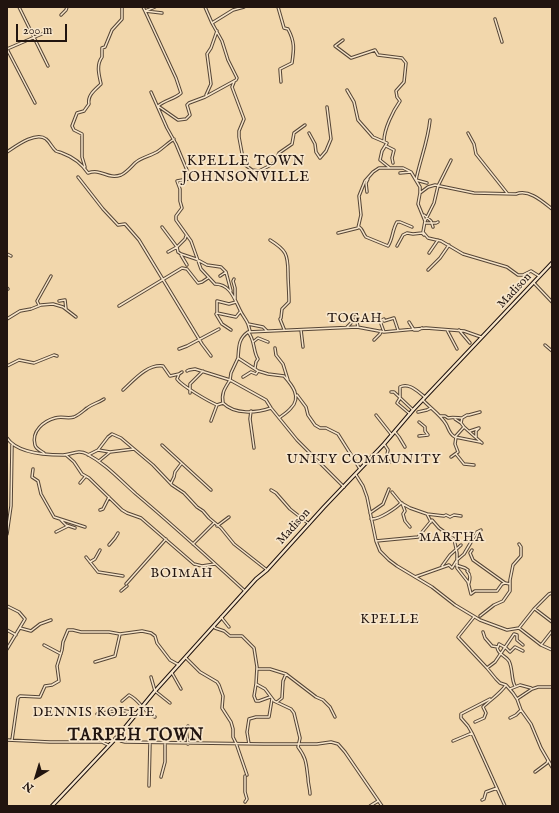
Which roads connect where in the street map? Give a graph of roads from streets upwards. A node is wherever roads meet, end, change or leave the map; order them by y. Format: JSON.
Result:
{"nodes":[{"id":1,"x":19,"y":7,"type":"edge"},
{"id":2,"x":67,"y":7,"type":"edge"},
{"id":3,"x":122,"y":7,"type":"edge"},
{"id":4,"x":143,"y":7,"type":"edge"},
{"id":5,"x":154,"y":7,"type":"edge"},
{"id":6,"x":205,"y":7,"type":"edge"},
{"id":7,"x":244,"y":7,"type":"edge"},
{"id":8,"x":278,"y":7,"type":"edge"},
{"id":9,"x":145,"y":11,"type":"junction"},
{"id":10,"x":162,"y":13,"type":"dead end"},
{"id":11,"x":61,"y":15,"type":"dead end"},
{"id":12,"x":495,"y":19,"type":"dead end"},
{"id":13,"x":212,"y":23,"type":"junction"},
{"id":14,"x":51,"y":30,"type":"dead end"},
{"id":15,"x":217,"y":31,"type":"junction"},
{"id":16,"x":34,"y":38,"type":"junction"},
{"id":17,"x":343,"y":40,"type":"dead end"},
{"id":18,"x":502,"y":42,"type":"dead end"},
{"id":19,"x":7,"y":49,"type":"edge"},
{"id":20,"x":48,"y":66,"type":"dead end"},
{"id":21,"x":234,"y":82,"type":"junction"},
{"id":22,"x":281,"y":82,"type":"dead end"},
{"id":23,"x":347,"y":90,"type":"dead end"},
{"id":24,"x":151,"y":92,"type":"dead end"},
{"id":25,"x":205,"y":96,"type":"junction"},
{"id":26,"x":35,"y":104,"type":"dead end"},
{"id":27,"x":158,"y":106,"type":"junction"},
{"id":28,"x":328,"y":107,"type":"dead end"},
{"id":29,"x":430,"y":120,"type":"dead end"},
{"id":30,"x":305,"y":125,"type":"dead end"},
{"id":31,"x":309,"y":133,"type":"dead end"},
{"id":32,"x":468,"y":133,"type":"dead end"},
{"id":33,"x":174,"y":139,"type":"junction"},
{"id":34,"x":384,"y":141,"type":"junction"},
{"id":35,"x":386,"y":146,"type":"junction"},
{"id":36,"x":7,"y":152,"type":"edge"},
{"id":37,"x":451,"y":160,"type":"dead end"},
{"id":38,"x":394,"y":163,"type":"dead end"},
{"id":39,"x":84,"y":167,"type":"junction"},
{"id":40,"x":390,"y":168,"type":"junction"},
{"id":41,"x":411,"y":172,"type":"junction"},
{"id":42,"x":400,"y":173,"type":"dead end"},
{"id":43,"x":78,"y":177,"type":"dead end"},
{"id":44,"x":369,"y":177,"type":"junction"},
{"id":45,"x":416,"y":180,"type":"junction"},
{"id":46,"x":427,"y":183,"type":"dead end"},
{"id":47,"x":438,"y":186,"type":"junction"},
{"id":48,"x":367,"y":192,"type":"dead end"},
{"id":49,"x":420,"y":193,"type":"junction"},
{"id":50,"x":507,"y":194,"type":"junction"},
{"id":51,"x":552,"y":208,"type":"edge"},
{"id":52,"x":422,"y":213,"type":"junction"},
{"id":53,"x":428,"y":218,"type":"junction"},
{"id":54,"x":425,"y":222,"type":"junction"},
{"id":55,"x":432,"y":222,"type":"junction"},
{"id":56,"x":438,"y":222,"type":"dead end"},
{"id":57,"x":162,"y":227,"type":"dead end"},
{"id":58,"x":358,"y":227,"type":"junction"},
{"id":59,"x":412,"y":227,"type":"dead end"},
{"id":60,"x":433,"y":227,"type":"dead end"},
{"id":61,"x":338,"y":233,"type":"dead end"},
{"id":62,"x":424,"y":235,"type":"junction"},
{"id":63,"x":186,"y":236,"type":"junction"},
{"id":64,"x":270,"y":240,"type":"dead end"},
{"id":65,"x":438,"y":240,"type":"junction"},
{"id":66,"x":449,"y":245,"type":"junction"},
{"id":67,"x":397,"y":246,"type":"dead end"},
{"id":68,"x":177,"y":247,"type":"junction"},
{"id":69,"x":168,"y":252,"type":"dead end"},
{"id":70,"x":429,"y":253,"type":"dead end"},
{"id":71,"x":7,"y":254,"type":"edge"},
{"id":72,"x":180,"y":254,"type":"junction"},
{"id":73,"x":12,"y":256,"type":"dead end"},
{"id":74,"x":196,"y":259,"type":"junction"},
{"id":75,"x":552,"y":263,"type":"edge"},
{"id":76,"x":187,"y":265,"type":"dead end"},
{"id":77,"x":428,"y":270,"type":"dead end"},
{"id":78,"x":226,"y":272,"type":"junction"},
{"id":79,"x":51,"y":276,"type":"dead end"},
{"id":80,"x":220,"y":276,"type":"dead end"},
{"id":81,"x":540,"y":277,"type":"junction"},
{"id":82,"x":208,"y":278,"type":"junction"},
{"id":83,"x":162,"y":279,"type":"junction"},
{"id":84,"x":234,"y":279,"type":"dead end"},
{"id":85,"x":534,"y":283,"type":"junction"},
{"id":86,"x":232,"y":292,"type":"junction"},
{"id":87,"x":59,"y":301,"type":"dead end"},
{"id":88,"x":236,"y":301,"type":"junction"},
{"id":89,"x":552,"y":302,"type":"edge"},
{"id":90,"x":39,"y":305,"type":"junction"},
{"id":91,"x":119,"y":306,"type":"dead end"},
{"id":92,"x":66,"y":309,"type":"junction"},
{"id":93,"x":240,"y":311,"type":"junction"},
{"id":94,"x":217,"y":313,"type":"junction"},
{"id":95,"x":76,"y":317,"type":"dead end"},
{"id":96,"x":7,"y":320,"type":"edge"},
{"id":97,"x":409,"y":322,"type":"dead end"},
{"id":98,"x":248,"y":324,"type":"junction"},
{"id":99,"x":347,"y":327,"type":"junction"},
{"id":100,"x":358,"y":327,"type":"junction"},
{"id":101,"x":219,"y":329,"type":"dead end"},
{"id":102,"x":284,"y":329,"type":"junction"},
{"id":103,"x":413,"y":329,"type":"junction"},
{"id":104,"x":231,"y":330,"type":"dead end"},
{"id":105,"x":301,"y":330,"type":"junction"},
{"id":106,"x":398,"y":330,"type":"junction"},
{"id":107,"x":446,"y":330,"type":"junction"},
{"id":108,"x":459,"y":330,"type":"junction"},
{"id":109,"x":268,"y":331,"type":"junction"},
{"id":110,"x":381,"y":331,"type":"junction"},
{"id":111,"x":249,"y":332,"type":"junction"},
{"id":112,"x":384,"y":332,"type":"junction"},
{"id":113,"x":482,"y":337,"type":"junction"},
{"id":114,"x":199,"y":339,"type":"junction"},
{"id":115,"x":374,"y":340,"type":"dead end"},
{"id":116,"x":253,"y":342,"type":"junction"},
{"id":117,"x":268,"y":342,"type":"dead end"},
{"id":118,"x":470,"y":343,"type":"dead end"},
{"id":119,"x":545,"y":345,"type":"dead end"},
{"id":120,"x":303,"y":347,"type":"dead end"},
{"id":121,"x":275,"y":348,"type":"dead end"},
{"id":122,"x":179,"y":349,"type":"dead end"},
{"id":123,"x":457,"y":349,"type":"dead end"},
{"id":124,"x":552,"y":352,"type":"edge"},
{"id":125,"x":57,"y":356,"type":"dead end"},
{"id":126,"x":211,"y":356,"type":"dead end"},
{"id":127,"x":238,"y":358,"type":"junction"},
{"id":128,"x":7,"y":366,"type":"edge"},
{"id":129,"x":255,"y":368,"type":"junction"},
{"id":130,"x":187,"y":371,"type":"dead end"},
{"id":131,"x":203,"y":371,"type":"junction"},
{"id":132,"x":258,"y":371,"type":"junction"},
{"id":133,"x":182,"y":372,"type":"dead end"},
{"id":134,"x":179,"y":374,"type":"junction"},
{"id":135,"x":243,"y":377,"type":"dead end"},
{"id":136,"x":230,"y":380,"type":"junction"},
{"id":137,"x":289,"y":382,"type":"junction"},
{"id":138,"x":189,"y":389,"type":"junction"},
{"id":139,"x":123,"y":390,"type":"dead end"},
{"id":140,"x":391,"y":392,"type":"dead end"},
{"id":141,"x":190,"y":393,"type":"dead end"},
{"id":142,"x":297,"y":395,"type":"junction"},
{"id":143,"x":425,"y":397,"type":"junction"},
{"id":144,"x":400,"y":398,"type":"junction"},
{"id":145,"x":104,"y":399,"type":"dead end"},
{"id":146,"x":422,"y":400,"type":"junction"},
{"id":147,"x":223,"y":403,"type":"junction"},
{"id":148,"x":217,"y":405,"type":"junction"},
{"id":149,"x":271,"y":408,"type":"junction"},
{"id":150,"x":431,"y":408,"type":"junction"},
{"id":151,"x":413,"y":410,"type":"junction"},
{"id":152,"x":252,"y":411,"type":"junction"},
{"id":153,"x":418,"y":412,"type":"dead end"},
{"id":154,"x":480,"y":412,"type":"dead end"},
{"id":155,"x":410,"y":414,"type":"junction"},
{"id":156,"x":376,"y":415,"type":"dead end"},
{"id":157,"x":439,"y":416,"type":"junction"},
{"id":158,"x":279,"y":418,"type":"junction"},
{"id":159,"x":462,"y":418,"type":"junction"},
{"id":160,"x":455,"y":419,"type":"junction"},
{"id":161,"x":211,"y":421,"type":"dead end"},
{"id":162,"x":419,"y":422,"type":"dead end"},
{"id":163,"x":460,"y":423,"type":"junction"},
{"id":164,"x":464,"y":427,"type":"junction"},
{"id":165,"x":470,"y":431,"type":"junction"},
{"id":166,"x":394,"y":434,"type":"junction"},
{"id":167,"x":419,"y":436,"type":"dead end"},
{"id":168,"x":455,"y":437,"type":"junction"},
{"id":169,"x":476,"y":437,"type":"junction"},
{"id":170,"x":7,"y":438,"type":"edge"},
{"id":171,"x":12,"y":444,"type":"junction"},
{"id":172,"x":384,"y":444,"type":"junction"},
{"id":173,"x":162,"y":445,"type":"dead end"},
{"id":174,"x":405,"y":447,"type":"dead end"},
{"id":175,"x":254,"y":448,"type":"dead end"},
{"id":176,"x":134,"y":449,"type":"junction"},
{"id":177,"x":98,"y":450,"type":"junction"},
{"id":178,"x":110,"y":452,"type":"junction"},
{"id":179,"x":44,"y":453,"type":"junction"},
{"id":180,"x":93,"y":453,"type":"junction"},
{"id":181,"x":456,"y":454,"type":"junction"},
{"id":182,"x":66,"y":455,"type":"junction"},
{"id":183,"x":88,"y":455,"type":"junction"},
{"id":184,"x":91,"y":456,"type":"junction"},
{"id":185,"x":451,"y":458,"type":"dead end"},
{"id":186,"x":99,"y":461,"type":"junction"},
{"id":187,"x":390,"y":462,"type":"dead end"},
{"id":188,"x":182,"y":464,"type":"junction"},
{"id":189,"x":474,"y":465,"type":"dead end"},
{"id":190,"x":33,"y":469,"type":"dead end"},
{"id":191,"x":360,"y":469,"type":"junction"},
{"id":192,"x":356,"y":474,"type":"junction"},
{"id":193,"x":86,"y":476,"type":"junction"},
{"id":194,"x":80,"y":483,"type":"dead end"},
{"id":195,"x":171,"y":483,"type":"junction"},
{"id":196,"x":344,"y":487,"type":"junction"},
{"id":197,"x":389,"y":489,"type":"dead end"},
{"id":198,"x":211,"y":490,"type":"dead end"},
{"id":199,"x":271,"y":490,"type":"dead end"},
{"id":200,"x":392,"y":492,"type":"dead end"},
{"id":201,"x":109,"y":497,"type":"junction"},
{"id":202,"x":402,"y":503,"type":"junction"},
{"id":203,"x":100,"y":510,"type":"dead end"},
{"id":204,"x":370,"y":514,"type":"junction"},
{"id":205,"x":427,"y":514,"type":"junction"},
{"id":206,"x":7,"y":515,"type":"edge"},
{"id":207,"x":10,"y":515,"type":"junction"},
{"id":208,"x":436,"y":515,"type":"junction"},
{"id":209,"x":461,"y":516,"type":"dead end"},
{"id":210,"x":229,"y":517,"type":"dead end"},
{"id":211,"x":371,"y":519,"type":"junction"},
{"id":212,"x":61,"y":520,"type":"junction"},
{"id":213,"x":432,"y":521,"type":"junction"},
{"id":214,"x":214,"y":523,"type":"junction"},
{"id":215,"x":309,"y":524,"type":"junction"},
{"id":216,"x":68,"y":526,"type":"junction"},
{"id":217,"x":217,"y":526,"type":"junction"},
{"id":218,"x":85,"y":527,"type":"dead end"},
{"id":219,"x":410,"y":527,"type":"dead end"},
{"id":220,"x":75,"y":528,"type":"dead end"},
{"id":221,"x":481,"y":530,"type":"dead end"},
{"id":222,"x":56,"y":532,"type":"dead end"},
{"id":223,"x":118,"y":533,"type":"dead end"},
{"id":224,"x":7,"y":534,"type":"edge"},
{"id":225,"x":166,"y":539,"type":"junction"},
{"id":226,"x":376,"y":541,"type":"junction"},
{"id":227,"x":193,"y":544,"type":"junction"},
{"id":228,"x":520,"y":544,"type":"dead end"},
{"id":229,"x":109,"y":545,"type":"dead end"},
{"id":230,"x":461,"y":545,"type":"dead end"},
{"id":231,"x":100,"y":550,"type":"dead end"},
{"id":232,"x":472,"y":550,"type":"dead end"},
{"id":233,"x":456,"y":551,"type":"junction"},
{"id":234,"x":86,"y":557,"type":"dead end"},
{"id":235,"x":457,"y":561,"type":"junction"},
{"id":236,"x":90,"y":562,"type":"junction"},
{"id":237,"x":216,"y":564,"type":"junction"},
{"id":238,"x":456,"y":565,"type":"junction"},
{"id":239,"x":442,"y":566,"type":"junction"},
{"id":240,"x":267,"y":570,"type":"junction"},
{"id":241,"x":123,"y":576,"type":"dead end"},
{"id":242,"x":415,"y":577,"type":"junction"},
{"id":243,"x":468,"y":583,"type":"junction"},
{"id":244,"x":505,"y":583,"type":"junction"},
{"id":245,"x":510,"y":584,"type":"junction"},
{"id":246,"x":121,"y":591,"type":"dead end"},
{"id":247,"x":245,"y":591,"type":"junction"},
{"id":248,"x":552,"y":593,"type":"edge"},
{"id":249,"x":7,"y":606,"type":"edge"},
{"id":250,"x":534,"y":609,"type":"junction"},
{"id":251,"x":474,"y":616,"type":"junction"},
{"id":252,"x":480,"y":616,"type":"dead end"},
{"id":253,"x":222,"y":617,"type":"junction"},
{"id":254,"x":51,"y":620,"type":"dead end"},
{"id":255,"x":552,"y":622,"type":"edge"},
{"id":256,"x":214,"y":626,"type":"junction"},
{"id":257,"x":229,"y":627,"type":"dead end"},
{"id":258,"x":20,"y":628,"type":"junction"},
{"id":259,"x":519,"y":628,"type":"junction"},
{"id":260,"x":7,"y":630,"type":"edge"},
{"id":261,"x":552,"y":631,"type":"edge"},
{"id":262,"x":483,"y":632,"type":"dead end"},
{"id":263,"x":120,"y":634,"type":"junction"},
{"id":264,"x":16,"y":635,"type":"junction"},
{"id":265,"x":44,"y":645,"type":"dead end"},
{"id":266,"x":523,"y":645,"type":"dead end"},
{"id":267,"x":541,"y":645,"type":"junction"},
{"id":268,"x":496,"y":647,"type":"junction"},
{"id":269,"x":506,"y":648,"type":"junction"},
{"id":270,"x":7,"y":649,"type":"edge"},
{"id":271,"x":552,"y":650,"type":"edge"},
{"id":272,"x":523,"y":651,"type":"dead end"},
{"id":273,"x":61,"y":654,"type":"junction"},
{"id":274,"x":500,"y":655,"type":"junction"},
{"id":275,"x":186,"y":658,"type":"junction"},
{"id":276,"x":95,"y":662,"type":"dead end"},
{"id":277,"x":179,"y":665,"type":"junction"},
{"id":278,"x":488,"y":668,"type":"junction"},
{"id":279,"x":256,"y":669,"type":"junction"},
{"id":280,"x":172,"y":673,"type":"junction"},
{"id":281,"x":286,"y":674,"type":"junction"},
{"id":282,"x":151,"y":677,"type":"dead end"},
{"id":283,"x":256,"y":684,"type":"junction"},
{"id":284,"x":506,"y":685,"type":"junction"},
{"id":285,"x":515,"y":686,"type":"junction"},
{"id":286,"x":552,"y":687,"type":"edge"},
{"id":287,"x":181,"y":689,"type":"dead end"},
{"id":288,"x":510,"y":689,"type":"junction"},
{"id":289,"x":532,"y":689,"type":"junction"},
{"id":290,"x":155,"y":691,"type":"junction"},
{"id":291,"x":270,"y":697,"type":"junction"},
{"id":292,"x":272,"y":699,"type":"junction"},
{"id":293,"x":490,"y":699,"type":"junction"},
{"id":294,"x":517,"y":699,"type":"junction"},
{"id":295,"x":122,"y":701,"type":"dead end"},
{"id":296,"x":277,"y":702,"type":"junction"},
{"id":297,"x":170,"y":703,"type":"dead end"},
{"id":298,"x":142,"y":706,"type":"junction"},
{"id":299,"x":521,"y":710,"type":"junction"},
{"id":300,"x":136,"y":713,"type":"junction"},
{"id":301,"x":97,"y":714,"type":"dead end"},
{"id":302,"x":335,"y":716,"type":"dead end"},
{"id":303,"x":155,"y":717,"type":"dead end"},
{"id":304,"x":510,"y":718,"type":"dead end"},
{"id":305,"x":475,"y":722,"type":"dead end"},
{"id":306,"x":188,"y":726,"type":"dead end"},
{"id":307,"x":472,"y":733,"type":"junction"},
{"id":308,"x":118,"y":736,"type":"junction"},
{"id":309,"x":7,"y":740,"type":"edge"},
{"id":310,"x":12,"y":740,"type":"junction"},
{"id":311,"x":453,"y":741,"type":"dead end"},
{"id":312,"x":150,"y":743,"type":"junction"},
{"id":313,"x":165,"y":743,"type":"junction"},
{"id":314,"x":236,"y":743,"type":"junction"},
{"id":315,"x":299,"y":743,"type":"junction"},
{"id":316,"x":188,"y":744,"type":"junction"},
{"id":317,"x":249,"y":744,"type":"junction"},
{"id":318,"x":108,"y":746,"type":"junction"},
{"id":319,"x":548,"y":760,"type":"junction"},
{"id":320,"x":552,"y":767,"type":"edge"},
{"id":321,"x":535,"y":772,"type":"dead end"},
{"id":322,"x":161,"y":777,"type":"dead end"},
{"id":323,"x":149,"y":786,"type":"dead end"},
{"id":324,"x":497,"y":788,"type":"junction"},
{"id":325,"x":310,"y":794,"type":"dead end"},
{"id":326,"x":482,"y":800,"type":"dead end"},
{"id":327,"x":378,"y":801,"type":"junction"},
{"id":328,"x":246,"y":802,"type":"dead end"},
{"id":329,"x":52,"y":806,"type":"edge"},
{"id":330,"x":370,"y":806,"type":"edge"},
{"id":331,"x":382,"y":806,"type":"edge"},
{"id":332,"x":505,"y":806,"type":"edge"}],
"edges":[{"from":1,"to":16,"type":"street"},
{"from":2,"to":11,"type":"street"},
{"from":3,"to":39,"type":"street"},
{"from":4,"to":9,"type":"street"},
{"from":5,"to":9,"type":"street"},
{"from":6,"to":13,"type":"street"},
{"from":7,"to":13,"type":"street"},
{"from":8,"to":22,"type":"street"},
{"from":9,"to":10,"type":"street"},
{"from":9,"to":27,"type":"street"},
{"from":12,"to":18,"type":"street"},
{"from":13,"to":15,"type":"street"},
{"from":14,"to":16,"type":"street"},
{"from":15,"to":21,"type":"street"},
{"from":15,"to":25,"type":"street"},
{"from":16,"to":19,"type":"street"},
{"from":16,"to":20,"type":"street"},
{"from":17,"to":34,"type":"street"},
{"from":19,"to":26,"type":"street"},
{"from":21,"to":25,"type":"street"},
{"from":21,"to":30,"type":"street"},
{"from":23,"to":34,"type":"street"},
{"from":24,"to":27,"type":"street"},
{"from":25,"to":27,"type":"street"},
{"from":27,"to":33,"type":"street"},
{"from":28,"to":31,"type":"street"},
{"from":29,"to":45,"type":"street"},
{"from":32,"to":50,"type":"street"},
{"from":33,"to":39,"type":"street"},
{"from":33,"to":63,"type":"street"},
{"from":34,"to":35,"type":"street"},
{"from":35,"to":38,"type":"street"},
{"from":35,"to":40,"type":"street"},
{"from":36,"to":39,"type":"street"},
{"from":37,"to":47,"type":"street"},
{"from":40,"to":41,"type":"street"},
{"from":40,"to":44,"type":"street"},
{"from":41,"to":42,"type":"street"},
{"from":41,"to":45,"type":"street"},
{"from":43,"to":83,"type":"street"},
{"from":44,"to":48,"type":"street"},
{"from":44,"to":58,"type":"street"},
{"from":45,"to":46,"type":"street"},
{"from":45,"to":49,"type":"street"},
{"from":47,"to":49,"type":"street"},
{"from":47,"to":50,"type":"street"},
{"from":47,"to":53,"type":"street"},
{"from":49,"to":52,"type":"street"},
{"from":50,"to":51,"type":"street"},
{"from":52,"to":53,"type":"street"},
{"from":52,"to":54,"type":"street"},
{"from":53,"to":54,"type":"street"},
{"from":53,"to":55,"type":"street"},
{"from":54,"to":55,"type":"street"},
{"from":54,"to":62,"type":"street"},
{"from":55,"to":56,"type":"street"},
{"from":55,"to":60,"type":"street"},
{"from":57,"to":68,"type":"street"},
{"from":58,"to":59,"type":"street"},
{"from":58,"to":61,"type":"street"},
{"from":62,"to":65,"type":"street"},
{"from":62,"to":67,"type":"street"},
{"from":63,"to":68,"type":"street"},
{"from":63,"to":74,"type":"street"},
{"from":64,"to":102,"type":"street"},
{"from":65,"to":66,"type":"street"},
{"from":65,"to":70,"type":"street"},
{"from":66,"to":77,"type":"street"},
{"from":66,"to":81,"type":"street"},
{"from":68,"to":69,"type":"street"},
{"from":68,"to":72,"type":"street"},
{"from":71,"to":73,"type":"street"},
{"from":72,"to":74,"type":"street"},
{"from":72,"to":76,"type":"street"},
{"from":74,"to":78,"type":"street"},
{"from":74,"to":82,"type":"street"},
{"from":75,"to":81,"type":"street","name":"Madison"},
{"from":78,"to":80,"type":"street"},
{"from":78,"to":86,"type":"street"},
{"from":79,"to":90,"type":"street"},
{"from":81,"to":85,"type":"street","name":"Madison"},
{"from":82,"to":83,"type":"street"},
{"from":82,"to":86,"type":"street"},
{"from":83,"to":91,"type":"street"},
{"from":83,"to":114,"type":"street"},
{"from":84,"to":88,"type":"street"},
{"from":85,"to":89,"type":"street"},
{"from":85,"to":113,"type":"street","name":"Madison"},
{"from":86,"to":88,"type":"street"},
{"from":87,"to":92,"type":"street"},
{"from":88,"to":93,"type":"street"},
{"from":88,"to":94,"type":"street"},
{"from":90,"to":92,"type":"street"},
{"from":90,"to":96,"type":"street"},
{"from":92,"to":95,"type":"street"},
{"from":93,"to":94,"type":"street"},
{"from":93,"to":98,"type":"street"},
{"from":94,"to":104,"type":"street"},
{"from":97,"to":103,"type":"street"},
{"from":98,"to":109,"type":"street"},
{"from":98,"to":111,"type":"street"},
{"from":99,"to":100,"type":"street"},
{"from":99,"to":100,"type":"street"},
{"from":99,"to":105,"type":"street"},
{"from":100,"to":110,"type":"street"},
{"from":101,"to":114,"type":"street"},
{"from":102,"to":105,"type":"street"},
{"from":102,"to":109,"type":"street"},
{"from":103,"to":106,"type":"street"},
{"from":103,"to":107,"type":"street"},
{"from":105,"to":120,"type":"street"},
{"from":106,"to":112,"type":"street"},
{"from":106,"to":112,"type":"street"},
{"from":107,"to":108,"type":"street"},
{"from":107,"to":123,"type":"street"},
{"from":108,"to":113,"type":"street"},
{"from":108,"to":118,"type":"street"},
{"from":109,"to":111,"type":"street"},
{"from":110,"to":112,"type":"street"},
{"from":110,"to":115,"type":"street"},
{"from":111,"to":116,"type":"street"},
{"from":111,"to":127,"type":"street"},
{"from":113,"to":143,"type":"street","name":"Madison"},
{"from":114,"to":122,"type":"street"},
{"from":114,"to":126,"type":"street"},
{"from":116,"to":117,"type":"street"},
{"from":116,"to":129,"type":"street"},
{"from":119,"to":124,"type":"street"},
{"from":121,"to":137,"type":"street"},
{"from":125,"to":128,"type":"street"},
{"from":127,"to":129,"type":"street"},
{"from":127,"to":136,"type":"street"},
{"from":129,"to":132,"type":"street"},
{"from":130,"to":131,"type":"street"},
{"from":131,"to":136,"type":"street"},
{"from":131,"to":138,"type":"street"},
{"from":132,"to":135,"type":"street"},
{"from":132,"to":137,"type":"street"},
{"from":133,"to":134,"type":"street"},
{"from":134,"to":138,"type":"street"},
{"from":134,"to":139,"type":"street"},
{"from":136,"to":147,"type":"street"},
{"from":136,"to":149,"type":"street"},
{"from":137,"to":142,"type":"street"},
{"from":138,"to":141,"type":"street"},
{"from":138,"to":148,"type":"street"},
{"from":140,"to":144,"type":"street"},
{"from":142,"to":158,"type":"street"},
{"from":142,"to":191,"type":"street"},
{"from":143,"to":144,"type":"street"},
{"from":143,"to":146,"type":"street","name":"Madison"},
{"from":144,"to":151,"type":"street"},
{"from":144,"to":155,"type":"street"},
{"from":145,"to":179,"type":"street"},
{"from":146,"to":150,"type":"street"},
{"from":146,"to":151,"type":"street","name":"Madison"},
{"from":147,"to":148,"type":"street"},
{"from":147,"to":152,"type":"street"},
{"from":148,"to":161,"type":"street"},
{"from":149,"to":152,"type":"street"},
{"from":149,"to":158,"type":"street"},
{"from":150,"to":153,"type":"street"},
{"from":150,"to":157,"type":"street"},
{"from":151,"to":155,"type":"street","name":"Madison"},
{"from":152,"to":175,"type":"street"},
{"from":154,"to":159,"type":"street"},
{"from":155,"to":166,"type":"street","name":"Madison"},
{"from":156,"to":166,"type":"street"},
{"from":157,"to":160,"type":"street"},
{"from":157,"to":168,"type":"street"},
{"from":158,"to":196,"type":"street"},
{"from":159,"to":160,"type":"street"},
{"from":159,"to":163,"type":"street"},
{"from":160,"to":163,"type":"street"},
{"from":162,"to":167,"type":"street"},
{"from":163,"to":164,"type":"street"},
{"from":164,"to":165,"type":"street"},
{"from":164,"to":168,"type":"street"},
{"from":165,"to":169,"type":"street"},
{"from":165,"to":169,"type":"street"},
{"from":166,"to":172,"type":"street","name":"Madison"},
{"from":166,"to":174,"type":"street"},
{"from":168,"to":169,"type":"street"},
{"from":168,"to":181,"type":"street"},
{"from":170,"to":171,"type":"street"},
{"from":171,"to":179,"type":"street"},
{"from":171,"to":207,"type":"street"},
{"from":172,"to":187,"type":"street"},
{"from":172,"to":191,"type":"street","name":"Madison"},
{"from":173,"to":188,"type":"street"},
{"from":176,"to":177,"type":"street"},
{"from":176,"to":178,"type":"street"},
{"from":176,"to":195,"type":"street"},
{"from":177,"to":178,"type":"street"},
{"from":177,"to":180,"type":"street"},
{"from":178,"to":186,"type":"street"},
{"from":179,"to":182,"type":"street"},
{"from":180,"to":183,"type":"street"},
{"from":180,"to":184,"type":"street"},
{"from":181,"to":185,"type":"street"},
{"from":181,"to":189,"type":"street"},
{"from":182,"to":183,"type":"street"},
{"from":182,"to":193,"type":"street"},
{"from":183,"to":184,"type":"street"},
{"from":184,"to":186,"type":"street"},
{"from":186,"to":227,"type":"street"},
{"from":188,"to":195,"type":"street"},
{"from":188,"to":198,"type":"street"},
{"from":190,"to":212,"type":"street"},
{"from":191,"to":192,"type":"street","name":"Madison"},
{"from":192,"to":196,"type":"street","name":"Madison"},
{"from":192,"to":204,"type":"street"},
{"from":193,"to":194,"type":"street"},
{"from":193,"to":201,"type":"street"},
{"from":195,"to":214,"type":"street"},
{"from":196,"to":215,"type":"street","name":"Madison"},
{"from":197,"to":204,"type":"street"},
{"from":199,"to":215,"type":"street"},
{"from":200,"to":202,"type":"street"},
{"from":201,"to":203,"type":"street"},
{"from":201,"to":225,"type":"street"},
{"from":202,"to":205,"type":"street"},
{"from":202,"to":211,"type":"street"},
{"from":202,"to":219,"type":"street"},
{"from":204,"to":211,"type":"street"},
{"from":205,"to":208,"type":"street"},
{"from":205,"to":213,"type":"street"},
{"from":206,"to":207,"type":"street"},
{"from":207,"to":224,"type":"street"},
{"from":208,"to":209,"type":"street"},
{"from":208,"to":213,"type":"street"},
{"from":210,"to":217,"type":"street"},
{"from":211,"to":226,"type":"street"},
{"from":212,"to":216,"type":"street"},
{"from":212,"to":218,"type":"street"},
{"from":213,"to":226,"type":"street"},
{"from":213,"to":233,"type":"street"},
{"from":214,"to":217,"type":"street"},
{"from":214,"to":227,"type":"street"},
{"from":215,"to":240,"type":"street","name":"Madison"},
{"from":216,"to":220,"type":"street"},
{"from":216,"to":222,"type":"street"},
{"from":217,"to":240,"type":"street"},
{"from":221,"to":235,"type":"street"},
{"from":223,"to":229,"type":"street"},
{"from":225,"to":237,"type":"street"},
{"from":225,"to":246,"type":"street"},
{"from":226,"to":242,"type":"street"},
{"from":227,"to":237,"type":"street"},
{"from":228,"to":245,"type":"street"},
{"from":230,"to":233,"type":"street"},
{"from":231,"to":236,"type":"street"},
{"from":232,"to":244,"type":"street"},
{"from":233,"to":235,"type":"street"},
{"from":233,"to":239,"type":"street"},
{"from":234,"to":236,"type":"street"},
{"from":235,"to":238,"type":"street"},
{"from":236,"to":241,"type":"street"},
{"from":237,"to":247,"type":"street"},
{"from":238,"to":239,"type":"street"},
{"from":238,"to":243,"type":"street"},
{"from":238,"to":243,"type":"street"},
{"from":239,"to":242,"type":"street"},
{"from":240,"to":247,"type":"street","name":"Madison"},
{"from":242,"to":251,"type":"street"},
{"from":243,"to":244,"type":"street"},
{"from":244,"to":245,"type":"street"},
{"from":245,"to":252,"type":"street"},
{"from":247,"to":253,"type":"street","name":"Madison"},
{"from":248,"to":250,"type":"street"},
{"from":249,"to":258,"type":"street"},
{"from":250,"to":255,"type":"street"},
{"from":250,"to":259,"type":"street"},
{"from":251,"to":259,"type":"street"},
{"from":251,"to":278,"type":"street"},
{"from":253,"to":256,"type":"street","name":"Madison"},
{"from":253,"to":257,"type":"street"},
{"from":254,"to":258,"type":"street"},
{"from":256,"to":275,"type":"street","name":"Madison"},
{"from":256,"to":279,"type":"street"},
{"from":258,"to":264,"type":"street"},
{"from":259,"to":267,"type":"street"},
{"from":260,"to":264,"type":"street"},
{"from":261,"to":267,"type":"street"},
{"from":262,"to":268,"type":"street"},
{"from":263,"to":273,"type":"street"},
{"from":263,"to":276,"type":"street"},
{"from":263,"to":277,"type":"street"},
{"from":264,"to":270,"type":"street"},
{"from":265,"to":273,"type":"street"},
{"from":266,"to":269,"type":"street"},
{"from":267,"to":271,"type":"street"},
{"from":268,"to":269,"type":"street"},
{"from":268,"to":274,"type":"street"},
{"from":269,"to":272,"type":"street"},
{"from":269,"to":274,"type":"street"},
{"from":273,"to":310,"type":"street"},
{"from":274,"to":278,"type":"street"},
{"from":274,"to":285,"type":"street"},
{"from":275,"to":277,"type":"street","name":"Madison"},
{"from":275,"to":314,"type":"street"},
{"from":277,"to":280,"type":"street","name":"Madison"},
{"from":278,"to":284,"type":"street"},
{"from":279,"to":281,"type":"street"},
{"from":279,"to":283,"type":"street"},
{"from":280,"to":287,"type":"street"},
{"from":280,"to":290,"type":"street","name":"Madison"},
{"from":281,"to":296,"type":"street"},
{"from":281,"to":302,"type":"street"},
{"from":282,"to":290,"type":"street"},
{"from":283,"to":291,"type":"street"},
{"from":283,"to":291,"type":"street"},
{"from":284,"to":288,"type":"street"},
{"from":284,"to":293,"type":"street"},
{"from":285,"to":288,"type":"street"},
{"from":285,"to":289,"type":"street"},
{"from":286,"to":289,"type":"street"},
{"from":288,"to":294,"type":"street"},
{"from":289,"to":294,"type":"street"},
{"from":290,"to":297,"type":"street"},
{"from":290,"to":298,"type":"street","name":"Madison"},
{"from":291,"to":292,"type":"street"},
{"from":292,"to":296,"type":"street"},
{"from":292,"to":317,"type":"street"},
{"from":293,"to":305,"type":"street"},
{"from":293,"to":307,"type":"street"},
{"from":294,"to":299,"type":"street"},
{"from":295,"to":298,"type":"street"},
{"from":296,"to":315,"type":"street"},
{"from":298,"to":300,"type":"street","name":"Madison"},
{"from":298,"to":303,"type":"street"},
{"from":299,"to":304,"type":"street"},
{"from":299,"to":319,"type":"street"},
{"from":300,"to":301,"type":"street"},
{"from":300,"to":308,"type":"street","name":"Madison"},
{"from":306,"to":316,"type":"street"},
{"from":307,"to":311,"type":"street"},
{"from":307,"to":324,"type":"street"},
{"from":308,"to":312,"type":"street"},
{"from":308,"to":318,"type":"street","name":"Madison"},
{"from":309,"to":310,"type":"street"},
{"from":310,"to":318,"type":"street"},
{"from":312,"to":313,"type":"street"},
{"from":312,"to":323,"type":"street"},
{"from":313,"to":316,"type":"street"},
{"from":313,"to":322,"type":"street"},
{"from":314,"to":316,"type":"street"},
{"from":314,"to":317,"type":"street"},
{"from":314,"to":328,"type":"street"},
{"from":315,"to":317,"type":"street"},
{"from":315,"to":325,"type":"street"},
{"from":315,"to":327,"type":"street"},
{"from":318,"to":329,"type":"street","name":"Madison"},
{"from":319,"to":320,"type":"street"},
{"from":319,"to":321,"type":"street"},
{"from":324,"to":326,"type":"street"},
{"from":324,"to":332,"type":"street"},
{"from":327,"to":330,"type":"street"},
{"from":327,"to":331,"type":"street"}]}
